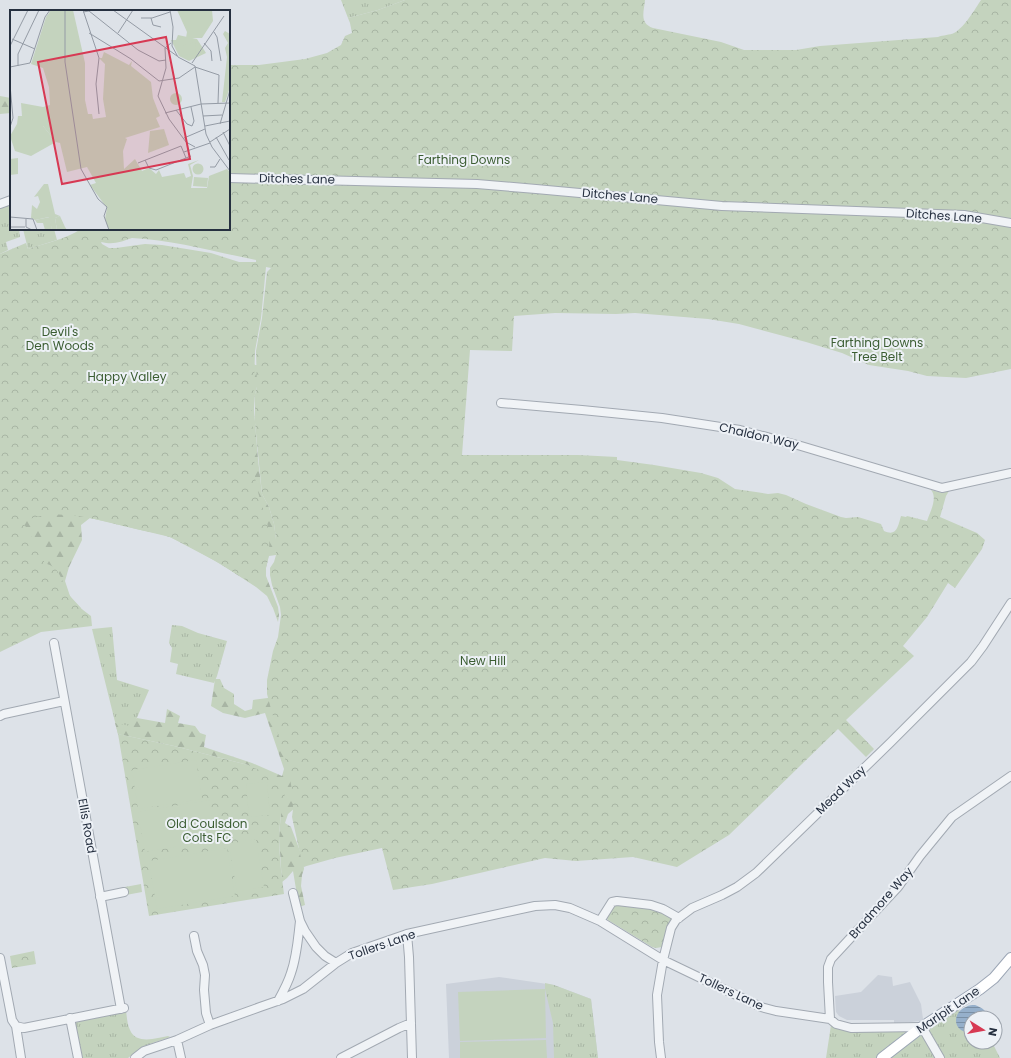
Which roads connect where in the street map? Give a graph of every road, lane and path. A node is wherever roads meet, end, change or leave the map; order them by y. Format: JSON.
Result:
{"nodes":[{"id":1,"x":230,"y":178,"type":"edge"},
{"id":2,"x":10,"y":200,"type":"edge"},
{"id":3,"x":0,"y":204,"type":"edge"},
{"id":4,"x":1011,"y":223,"type":"edge"},
{"id":5,"x":501,"y":403,"type":"dead end"},
{"id":6,"x":1011,"y":473,"type":"edge"},
{"id":7,"x":1011,"y":604,"type":"edge"},
{"id":8,"x":54,"y":643,"type":"dead end"},
{"id":9,"x":64,"y":701,"type":"junction"},
{"id":10,"x":0,"y":716,"type":"edge"},
{"id":11,"x":1011,"y":776,"type":"edge"},
{"id":12,"x":124,"y":892,"type":"dead end"},
{"id":13,"x":293,"y":893,"type":"dead end"},
{"id":14,"x":100,"y":897,"type":"junction"},
{"id":15,"x":679,"y":918,"type":"junction"},
{"id":16,"x":300,"y":921,"type":"junction"},
{"id":17,"x":600,"y":921,"type":"junction"},
{"id":18,"x":407,"y":934,"type":"junction"},
{"id":19,"x":194,"y":936,"type":"dead end"},
{"id":20,"x":0,"y":958,"type":"edge"},
{"id":21,"x":1011,"y":958,"type":"edge"},
{"id":22,"x":663,"y":960,"type":"junction"},
{"id":23,"x":336,"y":963,"type":"junction"},
{"id":24,"x":2,"y":986,"type":"edge"},
{"id":25,"x":278,"y":1001,"type":"junction"},
{"id":26,"x":70,"y":1018,"type":"junction"},
{"id":27,"x":830,"y":1019,"type":"junction"},
{"id":28,"x":411,"y":1023,"type":"junction"},
{"id":29,"x":210,"y":1025,"type":"junction"},
{"id":30,"x":16,"y":1026,"type":"junction"},
{"id":31,"x":922,"y":1027,"type":"junction"},
{"id":32,"x":177,"y":1040,"type":"junction"},
{"id":33,"x":22,"y":1058,"type":"edge"},
{"id":34,"x":78,"y":1058,"type":"edge"},
{"id":35,"x":135,"y":1058,"type":"edge"},
{"id":36,"x":181,"y":1058,"type":"edge"},
{"id":37,"x":341,"y":1058,"type":"edge"},
{"id":38,"x":412,"y":1058,"type":"edge"},
{"id":39,"x":661,"y":1058,"type":"edge"},
{"id":40,"x":882,"y":1058,"type":"edge"},
{"id":41,"x":940,"y":1058,"type":"edge"}],
"edges":[{"from":1,"to":4,"type":"street","name":"Ditches Lane"},
{"from":2,"to":3,"type":"street"},
{"from":5,"to":6,"type":"street","name":"Chaldon Way"},
{"from":7,"to":15,"type":"street","name":"Mead Way"},
{"from":8,"to":9,"type":"street","name":"Ellis Road"},
{"from":9,"to":10,"type":"street"},
{"from":9,"to":14,"type":"street","name":"Ellis Road"},
{"from":11,"to":27,"type":"street","name":"Bradmore Way"},
{"from":12,"to":14,"type":"street"},
{"from":13,"to":16,"type":"street"},
{"from":14,"to":26,"type":"street","name":"Ellis Road"},
{"from":15,"to":17,"type":"street"},
{"from":15,"to":22,"type":"street","name":"Mead Way"},
{"from":16,"to":23,"type":"street"},
{"from":16,"to":25,"type":"street"},
{"from":17,"to":18,"type":"street","name":"Tollers Lane"},
{"from":17,"to":22,"type":"street","name":"Tollers Lane"},
{"from":18,"to":23,"type":"street","name":"Tollers Lane"},
{"from":18,"to":28,"type":"street"},
{"from":19,"to":29,"type":"street"},
{"from":20,"to":24,"type":"street"},
{"from":21,"to":31,"type":"main road","name":"Marlpit Lane"},
{"from":22,"to":27,"type":"street","name":"Tollers Lane"},
{"from":22,"to":39,"type":"street","name":"Mead Way"},
{"from":23,"to":25,"type":"street","name":"Tollers Lane"},
{"from":24,"to":30,"type":"street"},
{"from":25,"to":29,"type":"street","name":"Tollers Lane"},
{"from":26,"to":30,"type":"street"},
{"from":26,"to":34,"type":"street"},
{"from":27,"to":31,"type":"street","name":"Tollers Lane"},
{"from":28,"to":37,"type":"street"},
{"from":28,"to":38,"type":"street"},
{"from":29,"to":32,"type":"street","name":"Tollers Lane"},
{"from":30,"to":33,"type":"street"},
{"from":31,"to":40,"type":"main road","name":"Marlpit Lane"},
{"from":31,"to":41,"type":"street"},
{"from":32,"to":35,"type":"street","name":"Tollers Lane"},
{"from":32,"to":36,"type":"street"}]}
